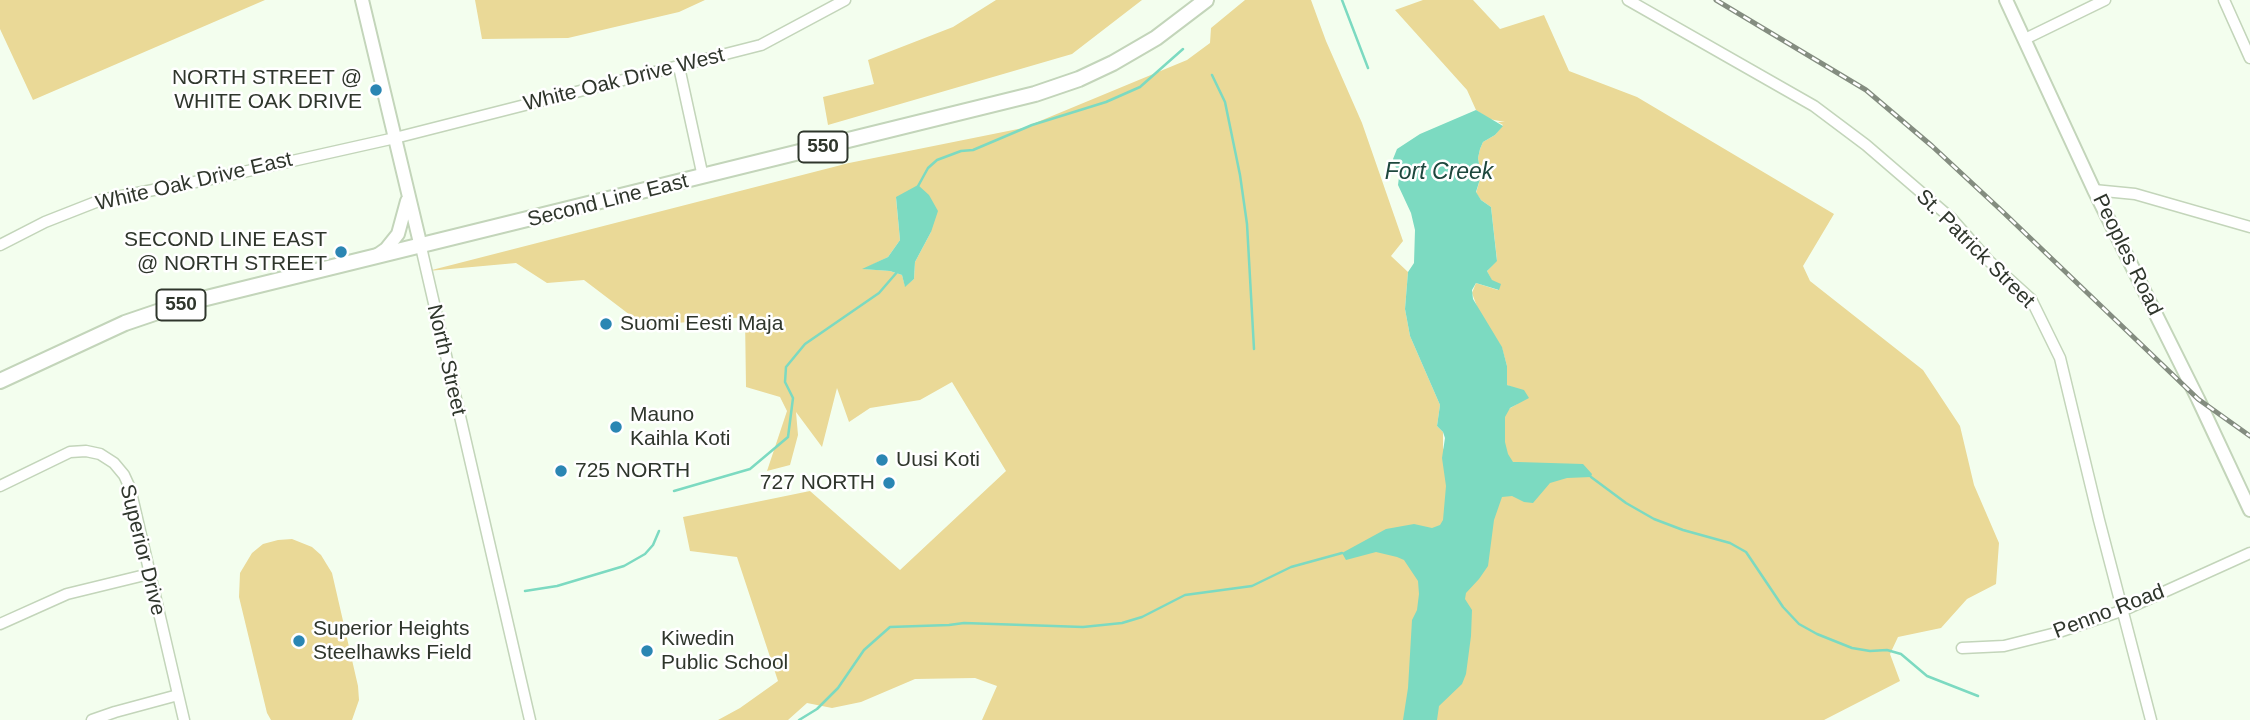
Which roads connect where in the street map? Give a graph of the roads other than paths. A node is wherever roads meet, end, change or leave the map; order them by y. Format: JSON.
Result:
{"nodes":[{"id":1,"x":362,"y":0,"type":"edge"},
{"id":2,"x":845,"y":0,"type":"edge"},
{"id":3,"x":1206,"y":0,"type":"edge"},
{"id":4,"x":1628,"y":0,"type":"edge"},
{"id":5,"x":2006,"y":0,"type":"edge"},
{"id":6,"x":2105,"y":0,"type":"edge"},
{"id":7,"x":2224,"y":0,"type":"edge"},
{"id":8,"x":2025,"y":39,"type":"junction"},
{"id":9,"x":2250,"y":58,"type":"edge"},
{"id":10,"x":679,"y":67,"type":"junction"},
{"id":11,"x":395,"y":138,"type":"junction"},
{"id":12,"x":703,"y":177,"type":"junction"},
{"id":13,"x":2094,"y":190,"type":"junction"},
{"id":14,"x":408,"y":194,"type":"junction"},
{"id":15,"x":2250,"y":227,"type":"edge"},
{"id":16,"x":0,"y":245,"type":"edge"},
{"id":17,"x":421,"y":247,"type":"junction"},
{"id":18,"x":372,"y":258,"type":"junction"},
{"id":19,"x":0,"y":381,"type":"edge"},
{"id":20,"x":0,"y":486,"type":"edge"},
{"id":21,"x":2250,"y":510,"type":"edge"},
{"id":22,"x":2250,"y":553,"type":"edge"},
{"id":23,"x":149,"y":575,"type":"junction"},
{"id":24,"x":2124,"y":610,"type":"junction"},
{"id":25,"x":0,"y":624,"type":"edge"},
{"id":26,"x":1962,"y":648,"type":"dead end"},
{"id":27,"x":178,"y":695,"type":"junction"},
{"id":28,"x":92,"y":720,"type":"edge"},
{"id":29,"x":184,"y":720,"type":"edge"},
{"id":30,"x":530,"y":720,"type":"edge"},
{"id":31,"x":2149,"y":720,"type":"edge"}],
"edges":[{"from":1,"to":11,"type":"main road","name":"North Street"},
{"from":2,"to":10,"type":"street","name":"White Oak Drive West"},
{"from":3,"to":12,"type":"highway","name":"Second Line East","number":"550"},
{"from":4,"to":24,"type":"street","name":"St. Patrick Street"},
{"from":5,"to":8,"type":"main road","name":"Peoples Road"},
{"from":6,"to":8,"type":"street"},
{"from":7,"to":9,"type":"street"},
{"from":8,"to":13,"type":"main road","name":"Peoples Road"},
{"from":10,"to":11,"type":"street","name":"White Oak Drive West"},
{"from":10,"to":12,"type":"street"},
{"from":11,"to":14,"type":"main road","name":"North Street"},
{"from":11,"to":16,"type":"street","name":"White Oak Drive East"},
{"from":12,"to":17,"type":"highway","name":"Second Line East","number":"550"},
{"from":13,"to":15,"type":"street"},
{"from":13,"to":21,"type":"main road","name":"Peoples Road"},
{"from":14,"to":17,"type":"main road","name":"North Street"},
{"from":14,"to":18,"type":"main road"},
{"from":17,"to":18,"type":"highway","name":"Second Line East","number":"550"},
{"from":17,"to":30,"type":"street","name":"North Street"},
{"from":18,"to":19,"type":"highway","name":"Second Line East","number":"550"},
{"from":20,"to":23,"type":"street","name":"Superior Drive"},
{"from":22,"to":24,"type":"street","name":"Penno Road"},
{"from":23,"to":25,"type":"street"},
{"from":23,"to":27,"type":"street","name":"Superior Drive"},
{"from":24,"to":26,"type":"street","name":"Penno Road"},
{"from":24,"to":31,"type":"street","name":"St. Patrick Street"},
{"from":27,"to":28,"type":"street"},
{"from":27,"to":29,"type":"street","name":"Superior Drive"}]}
